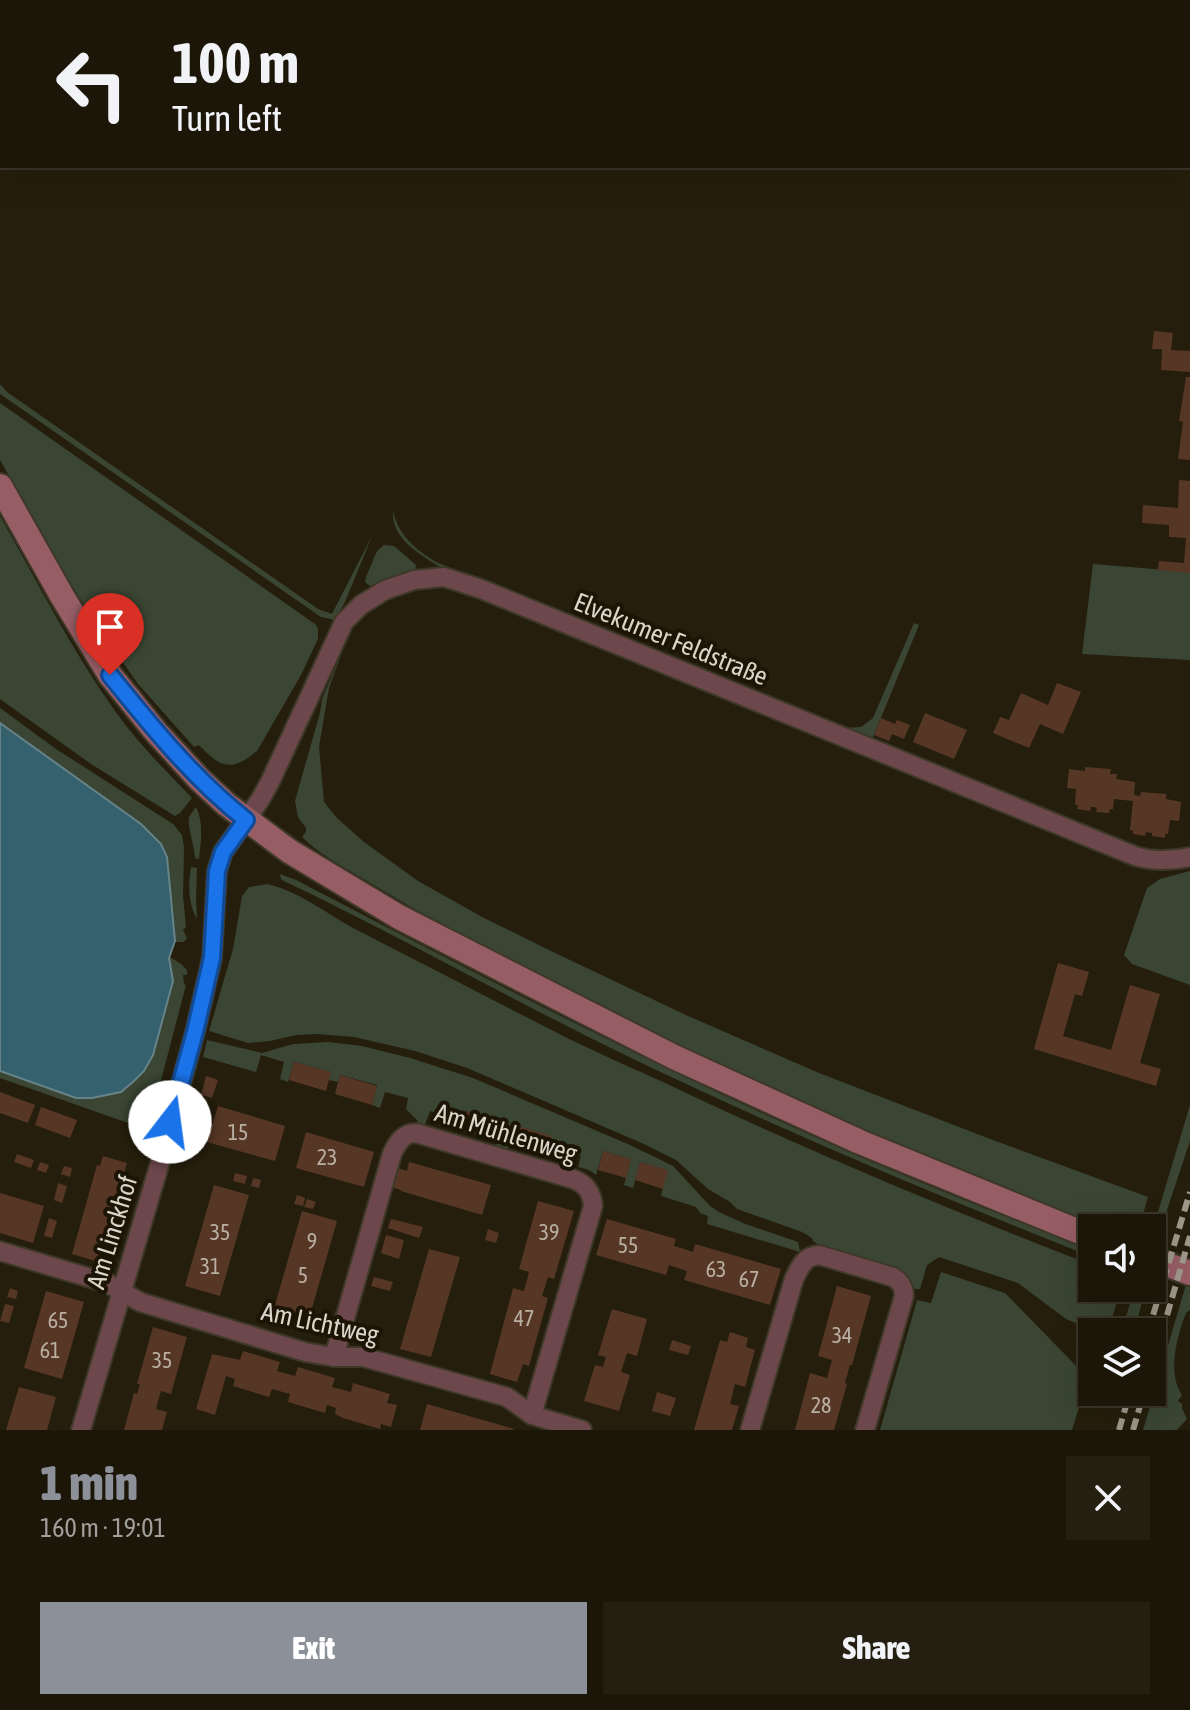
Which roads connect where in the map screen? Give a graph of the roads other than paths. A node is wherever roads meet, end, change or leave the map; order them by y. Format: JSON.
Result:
{"nodes":[{"id":1,"x":0,"y":486,"type":"edge"},
{"id":2,"x":246,"y":820,"type":"junction"},
{"id":3,"x":1190,"y":857,"type":"edge"},
{"id":4,"x":1078,"y":1231,"type":"edge"},
{"id":5,"x":0,"y":1251,"type":"edge"},
{"id":6,"x":1166,"y":1264,"type":"edge"},
{"id":7,"x":1190,"y":1273,"type":"edge"},
{"id":8,"x":121,"y":1291,"type":"junction"},
{"id":9,"x":334,"y":1357,"type":"junction"},
{"id":10,"x":532,"y":1415,"type":"junction"},
{"id":11,"x":81,"y":1430,"type":"edge"},
{"id":12,"x":582,"y":1430,"type":"edge"},
{"id":13,"x":750,"y":1430,"type":"edge"},
{"id":14,"x":865,"y":1430,"type":"edge"}],
"edges":[{"from":1,"to":2,"type":"main road"},
{"from":2,"to":3,"type":"street","name":"Elvekumer Feldstraße"},
{"from":2,"to":4,"type":"main road"},
{"from":2,"to":8,"type":"street","name":"Am Linckhof"},
{"from":5,"to":8,"type":"street","name":"Am Lichtweg"},
{"from":6,"to":7,"type":"main road"},
{"from":8,"to":9,"type":"street","name":"Am Lichtweg"},
{"from":8,"to":11,"type":"street","name":"Am Linckhof"},
{"from":9,"to":10,"type":"street","name":"Am Lichtweg"},
{"from":9,"to":10,"type":"street","name":"Am Mühlenweg"},
{"from":10,"to":12,"type":"street","name":"Am Lichtweg"},
{"from":13,"to":14,"type":"street"}]}
